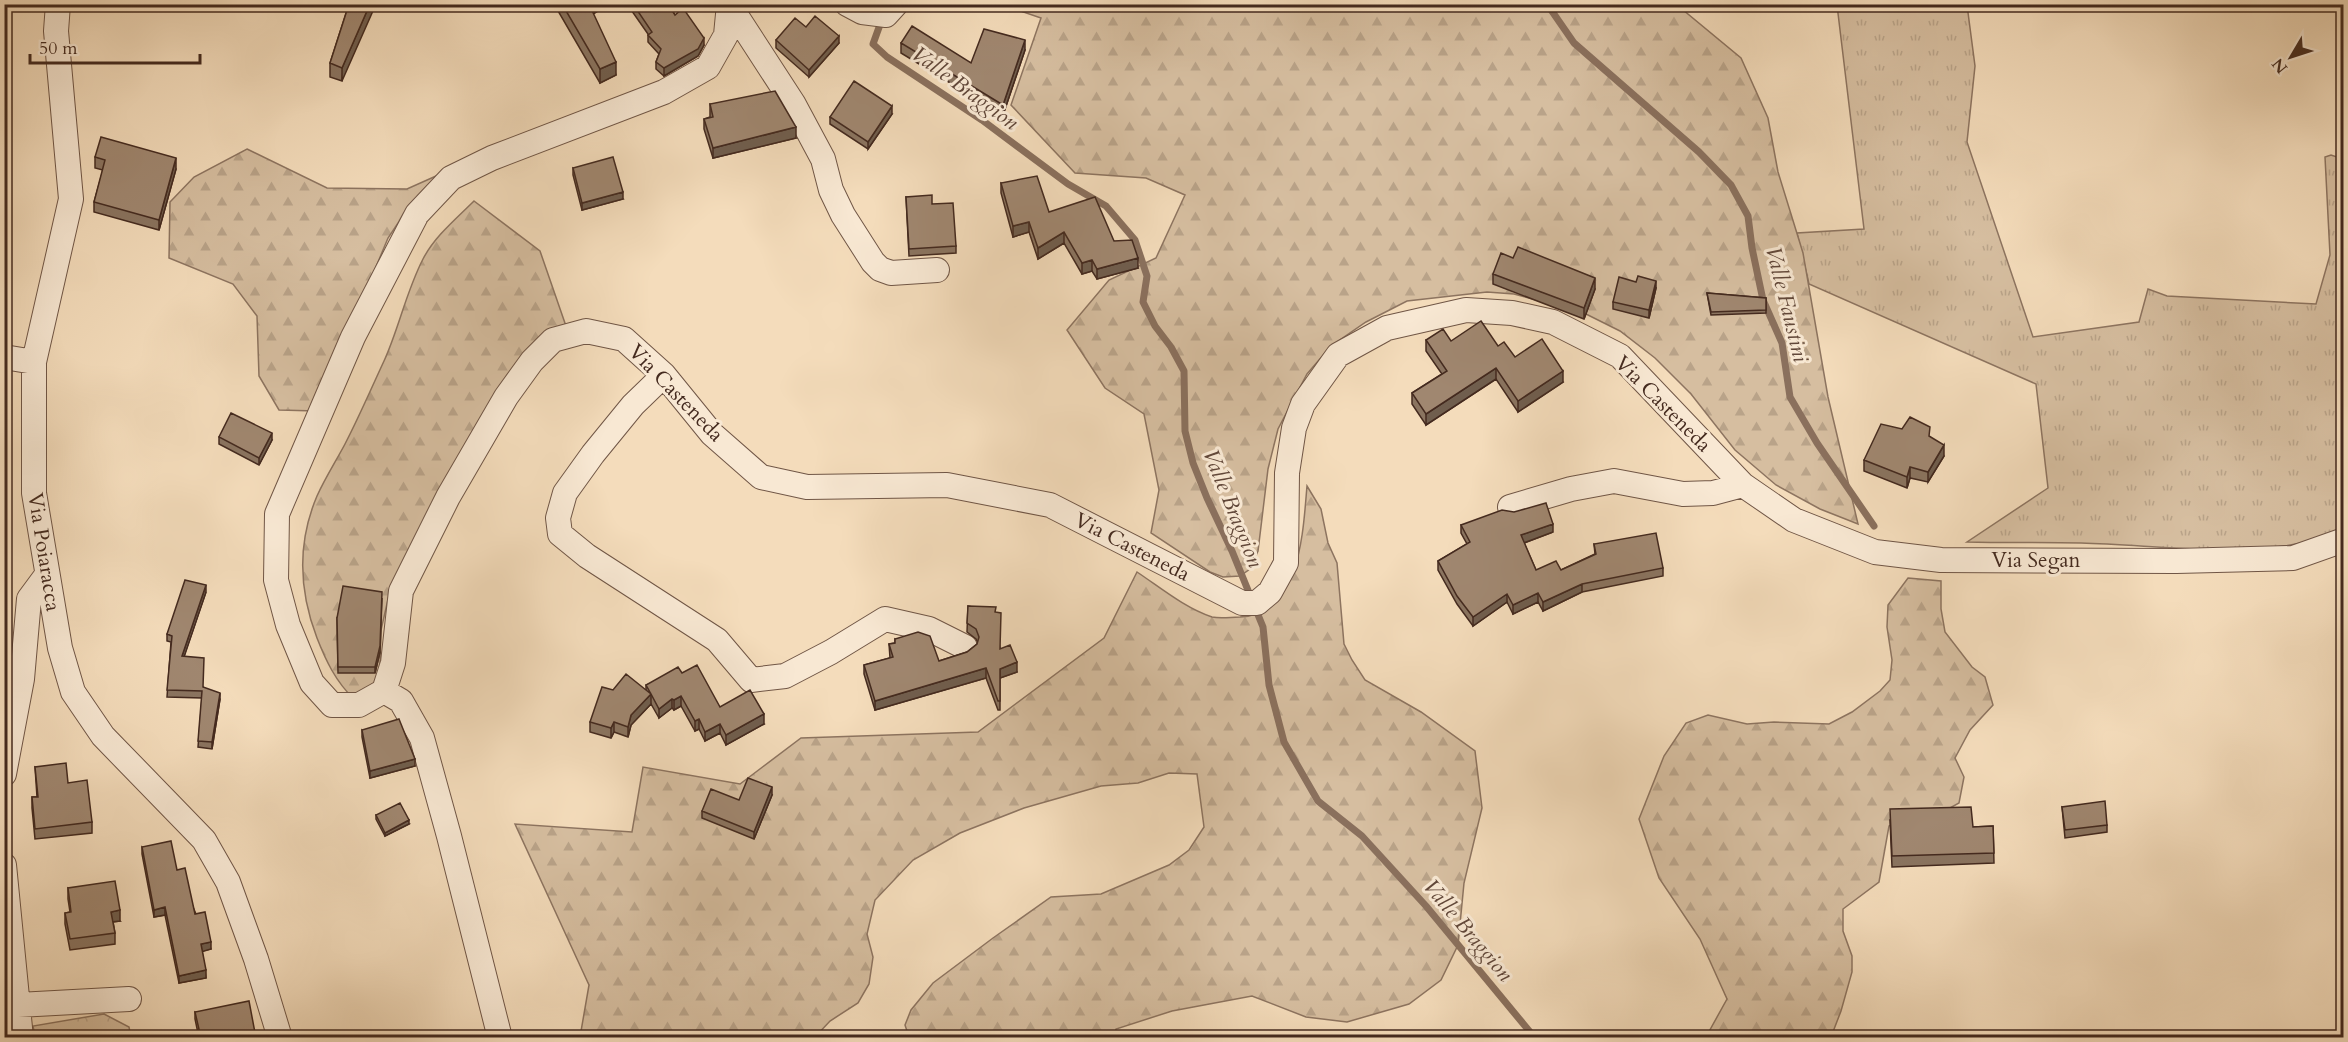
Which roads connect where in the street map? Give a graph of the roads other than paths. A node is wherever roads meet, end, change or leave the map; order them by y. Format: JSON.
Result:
{"nodes":[{"id":1,"x":58,"y":4,"type":"edge"},
{"id":2,"x":847,"y":4,"type":"edge"},
{"id":3,"x":896,"y":4,"type":"edge"},
{"id":4,"x":730,"y":5,"type":"edge"},
{"id":5,"x":937,"y":270,"type":"dead end"},
{"id":6,"x":4,"y":357,"type":"edge"},
{"id":7,"x":33,"y":362,"type":"junction"},
{"id":8,"x":664,"y":375,"type":"junction"},
{"id":9,"x":1743,"y":485,"type":"junction"},
{"id":10,"x":1510,"y":507,"type":"dead end"},
{"id":11,"x":2343,"y":540,"type":"edge"},
{"id":12,"x":46,"y":576,"type":"junction"},
{"id":13,"x":965,"y":646,"type":"dead end"},
{"id":14,"x":384,"y":692,"type":"junction"},
{"id":15,"x":4,"y":774,"type":"edge"},
{"id":16,"x":4,"y":865,"type":"edge"},
{"id":17,"x":129,"y":999,"type":"dead end"},
{"id":18,"x":18,"y":1005,"type":"junction"},
{"id":19,"x":21,"y":1038,"type":"edge"},
{"id":20,"x":280,"y":1038,"type":"edge"},
{"id":21,"x":500,"y":1038,"type":"edge"}],
"edges":[{"from":1,"to":7,"type":"street","name":"Via Poiaracca"},
{"from":2,"to":3,"type":"street"},
{"from":4,"to":5,"type":"street"},
{"from":4,"to":14,"type":"street"},
{"from":6,"to":7,"type":"street"},
{"from":7,"to":12,"type":"street","name":"Via Poiaracca"},
{"from":8,"to":9,"type":"street","name":"Via Casteneda"},
{"from":8,"to":13,"type":"street"},
{"from":8,"to":14,"type":"street","name":"Via Casteneda"},
{"from":9,"to":10,"type":"street"},
{"from":9,"to":11,"type":"street","name":"Via Segan"},
{"from":12,"to":15,"type":"street"},
{"from":12,"to":20,"type":"street","name":"Via Poiaracca"},
{"from":14,"to":21,"type":"street"},
{"from":16,"to":18,"type":"street"},
{"from":17,"to":18,"type":"street"},
{"from":18,"to":19,"type":"street"}]}
